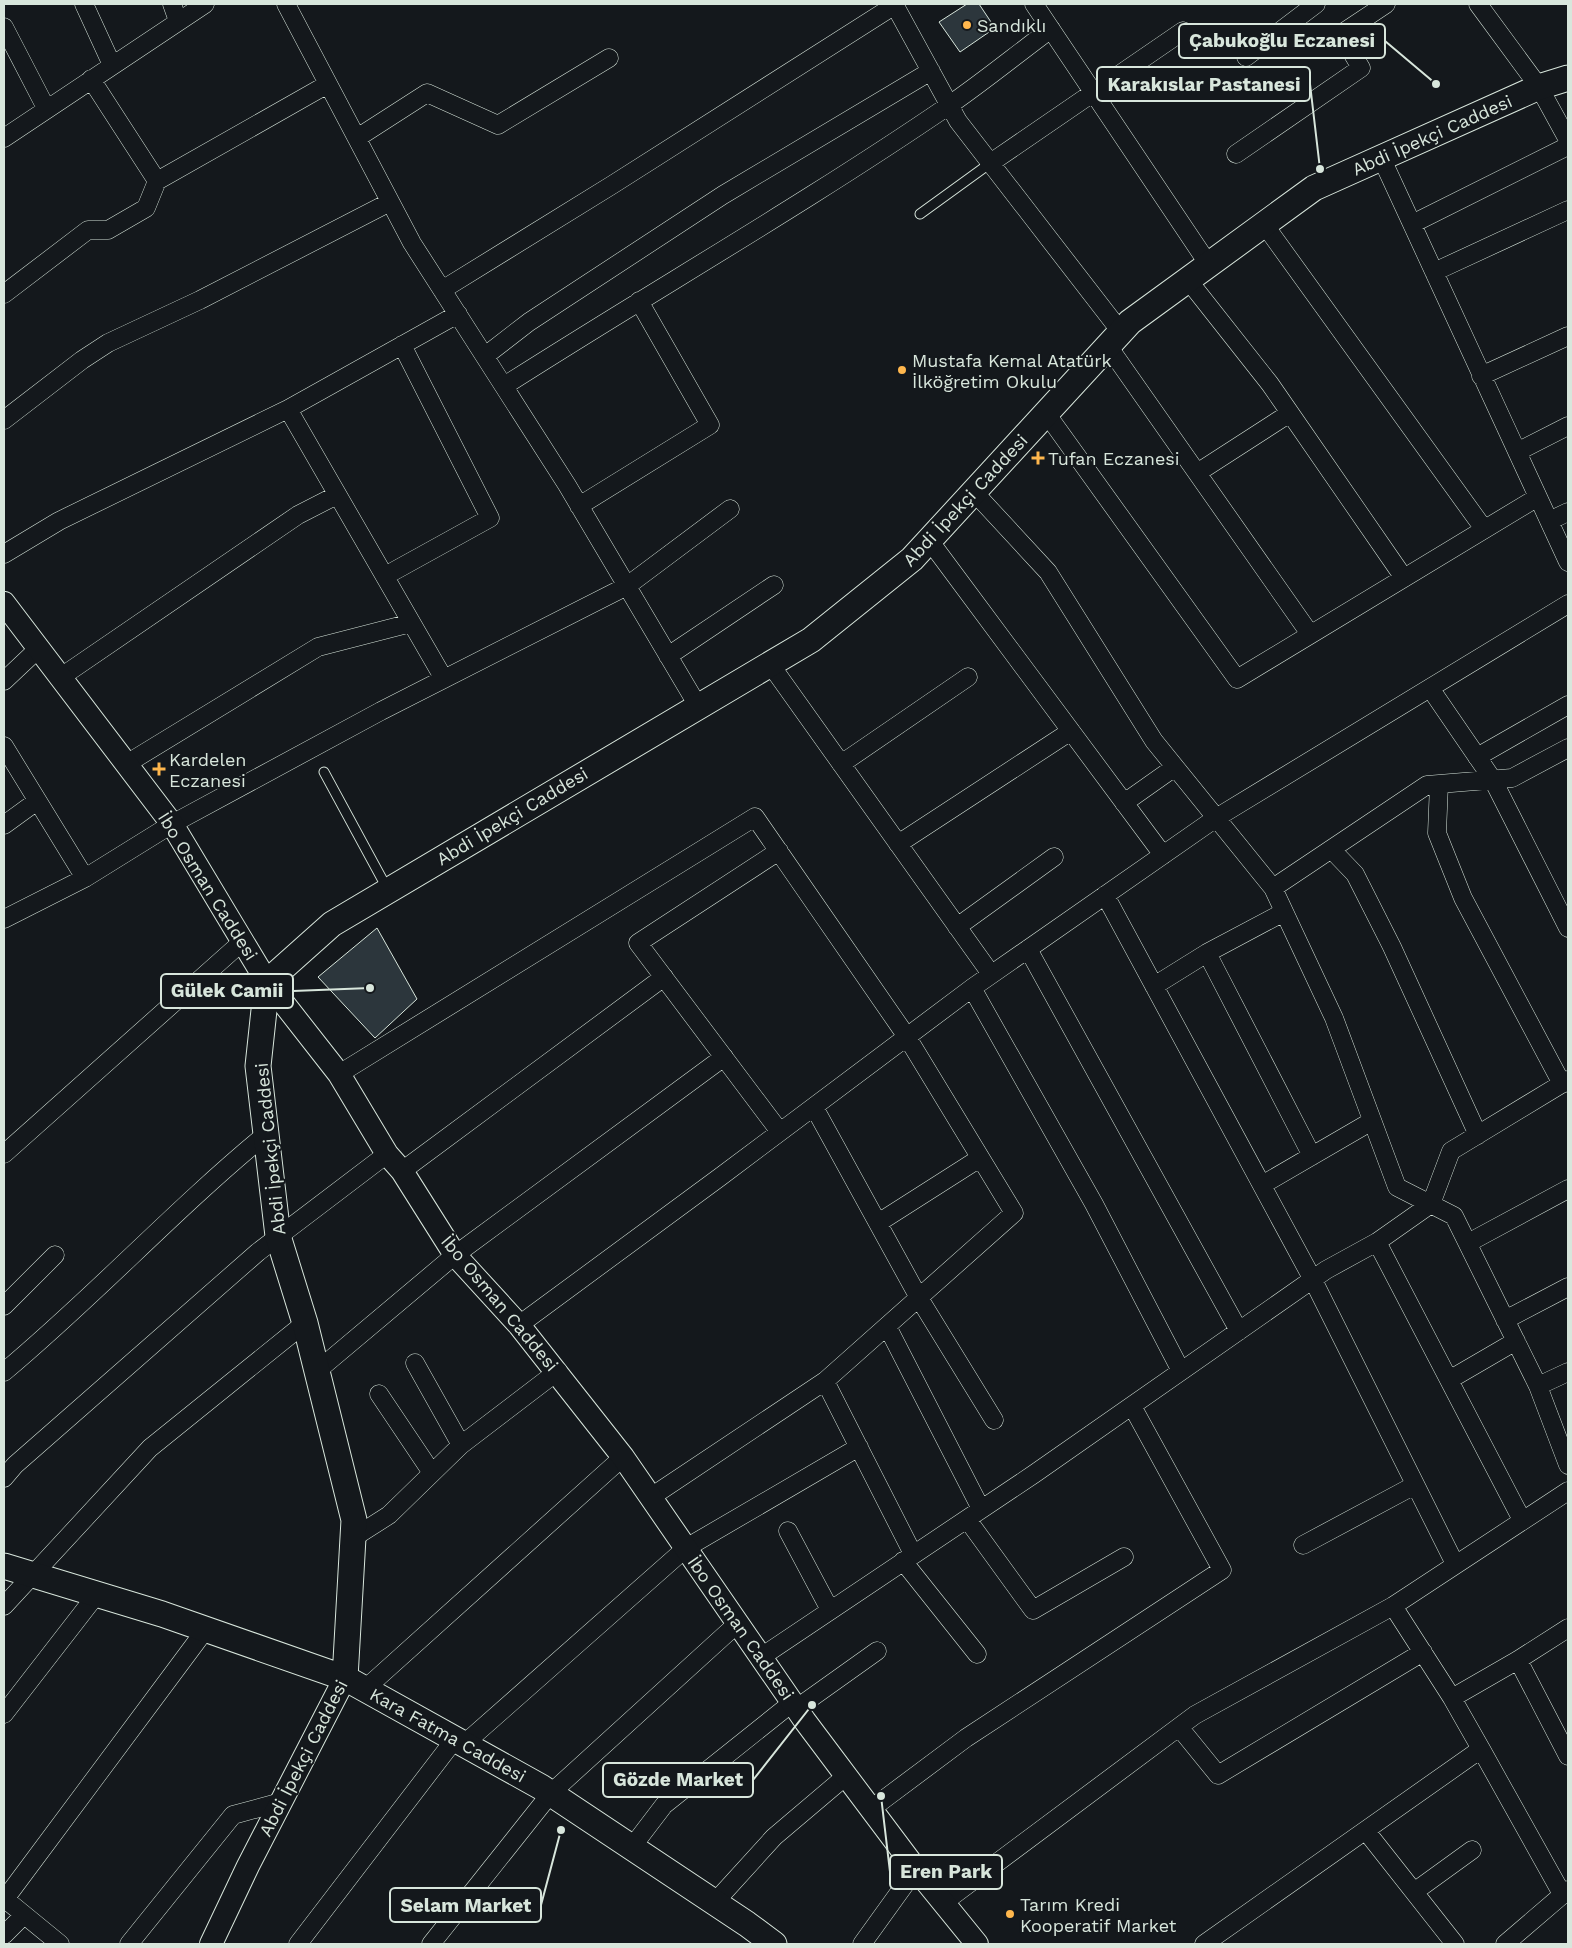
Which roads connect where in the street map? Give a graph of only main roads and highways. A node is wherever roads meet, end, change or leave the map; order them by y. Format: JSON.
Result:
{"nodes":[{"id":1,"x":1568,"y":78,"type":"edge"},
{"id":2,"x":4,"y":1566,"type":"edge"},
{"id":3,"x":355,"y":1683,"type":"junction"},
{"id":4,"x":774,"y":1944,"type":"edge"}],
"edges":[{"from":1,"to":3,"type":"main road","name":"Abdi İpekçi Caddesi"},
{"from":2,"to":3,"type":"main road","name":"Kara Fatma Caddesi"},
{"from":3,"to":4,"type":"main road","name":"Kara Fatma Caddesi"}]}
